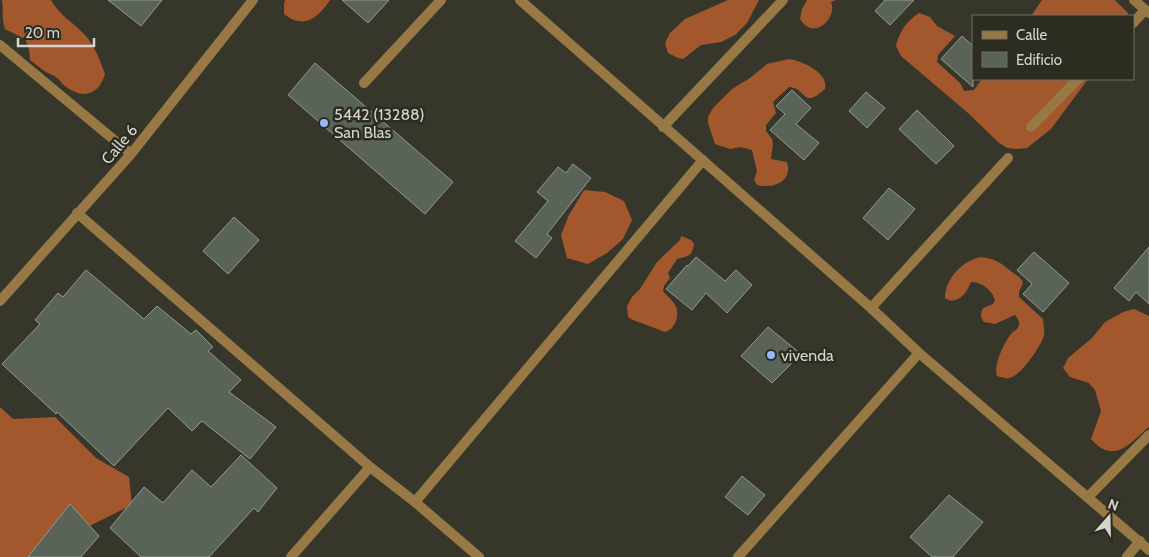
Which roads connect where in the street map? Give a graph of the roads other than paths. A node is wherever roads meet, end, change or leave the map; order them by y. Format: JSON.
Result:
{"nodes":[{"id":1,"x":253,"y":0,"type":"edge"},
{"id":2,"x":441,"y":0,"type":"edge"},
{"id":3,"x":520,"y":0,"type":"edge"},
{"id":4,"x":783,"y":0,"type":"edge"},
{"id":5,"x":1134,"y":0,"type":"edge"},
{"id":6,"x":1147,"y":12,"type":"edge"},
{"id":7,"x":1134,"y":22,"type":"edge"},
{"id":8,"x":0,"y":45,"type":"edge"},
{"id":9,"x":1077,"y":80,"type":"edge"},
{"id":10,"x":364,"y":83,"type":"dead end"},
{"id":11,"x":663,"y":127,"type":"junction"},
{"id":12,"x":1031,"y":127,"type":"dead end"},
{"id":13,"x":131,"y":154,"type":"junction"},
{"id":14,"x":1008,"y":158,"type":"dead end"},
{"id":15,"x":703,"y":160,"type":"junction"},
{"id":16,"x":77,"y":213,"type":"junction"},
{"id":17,"x":0,"y":301,"type":"edge"},
{"id":18,"x":871,"y":308,"type":"junction"},
{"id":19,"x":919,"y":353,"type":"junction"},
{"id":20,"x":1149,"y":435,"type":"edge"},
{"id":21,"x":370,"y":467,"type":"junction"},
{"id":22,"x":1088,"y":496,"type":"junction"},
{"id":23,"x":415,"y":502,"type":"junction"},
{"id":24,"x":1140,"y":541,"type":"junction"},
{"id":25,"x":1149,"y":550,"type":"edge"},
{"id":26,"x":291,"y":557,"type":"edge"},
{"id":27,"x":479,"y":557,"type":"edge"},
{"id":28,"x":738,"y":557,"type":"edge"},
{"id":29,"x":1127,"y":557,"type":"edge"}],
"edges":[{"from":1,"to":13,"type":"street","name":"Calle 6"},
{"from":2,"to":10,"type":"street"},
{"from":3,"to":11,"type":"street"},
{"from":4,"to":11,"type":"street"},
{"from":5,"to":6,"type":"street"},
{"from":6,"to":7,"type":"street"},
{"from":8,"to":13,"type":"street"},
{"from":9,"to":12,"type":"street"},
{"from":11,"to":15,"type":"street"},
{"from":13,"to":16,"type":"street","name":"Calle 6"},
{"from":14,"to":18,"type":"street"},
{"from":15,"to":18,"type":"street"},
{"from":15,"to":23,"type":"street"},
{"from":16,"to":17,"type":"street","name":"Calle 6"},
{"from":16,"to":21,"type":"street"},
{"from":18,"to":19,"type":"street"},
{"from":19,"to":22,"type":"street"},
{"from":19,"to":28,"type":"street"},
{"from":20,"to":22,"type":"street"},
{"from":21,"to":23,"type":"street"},
{"from":21,"to":26,"type":"street"},
{"from":22,"to":24,"type":"street"},
{"from":23,"to":27,"type":"street"},
{"from":24,"to":25,"type":"street"},
{"from":24,"to":29,"type":"street"}]}
